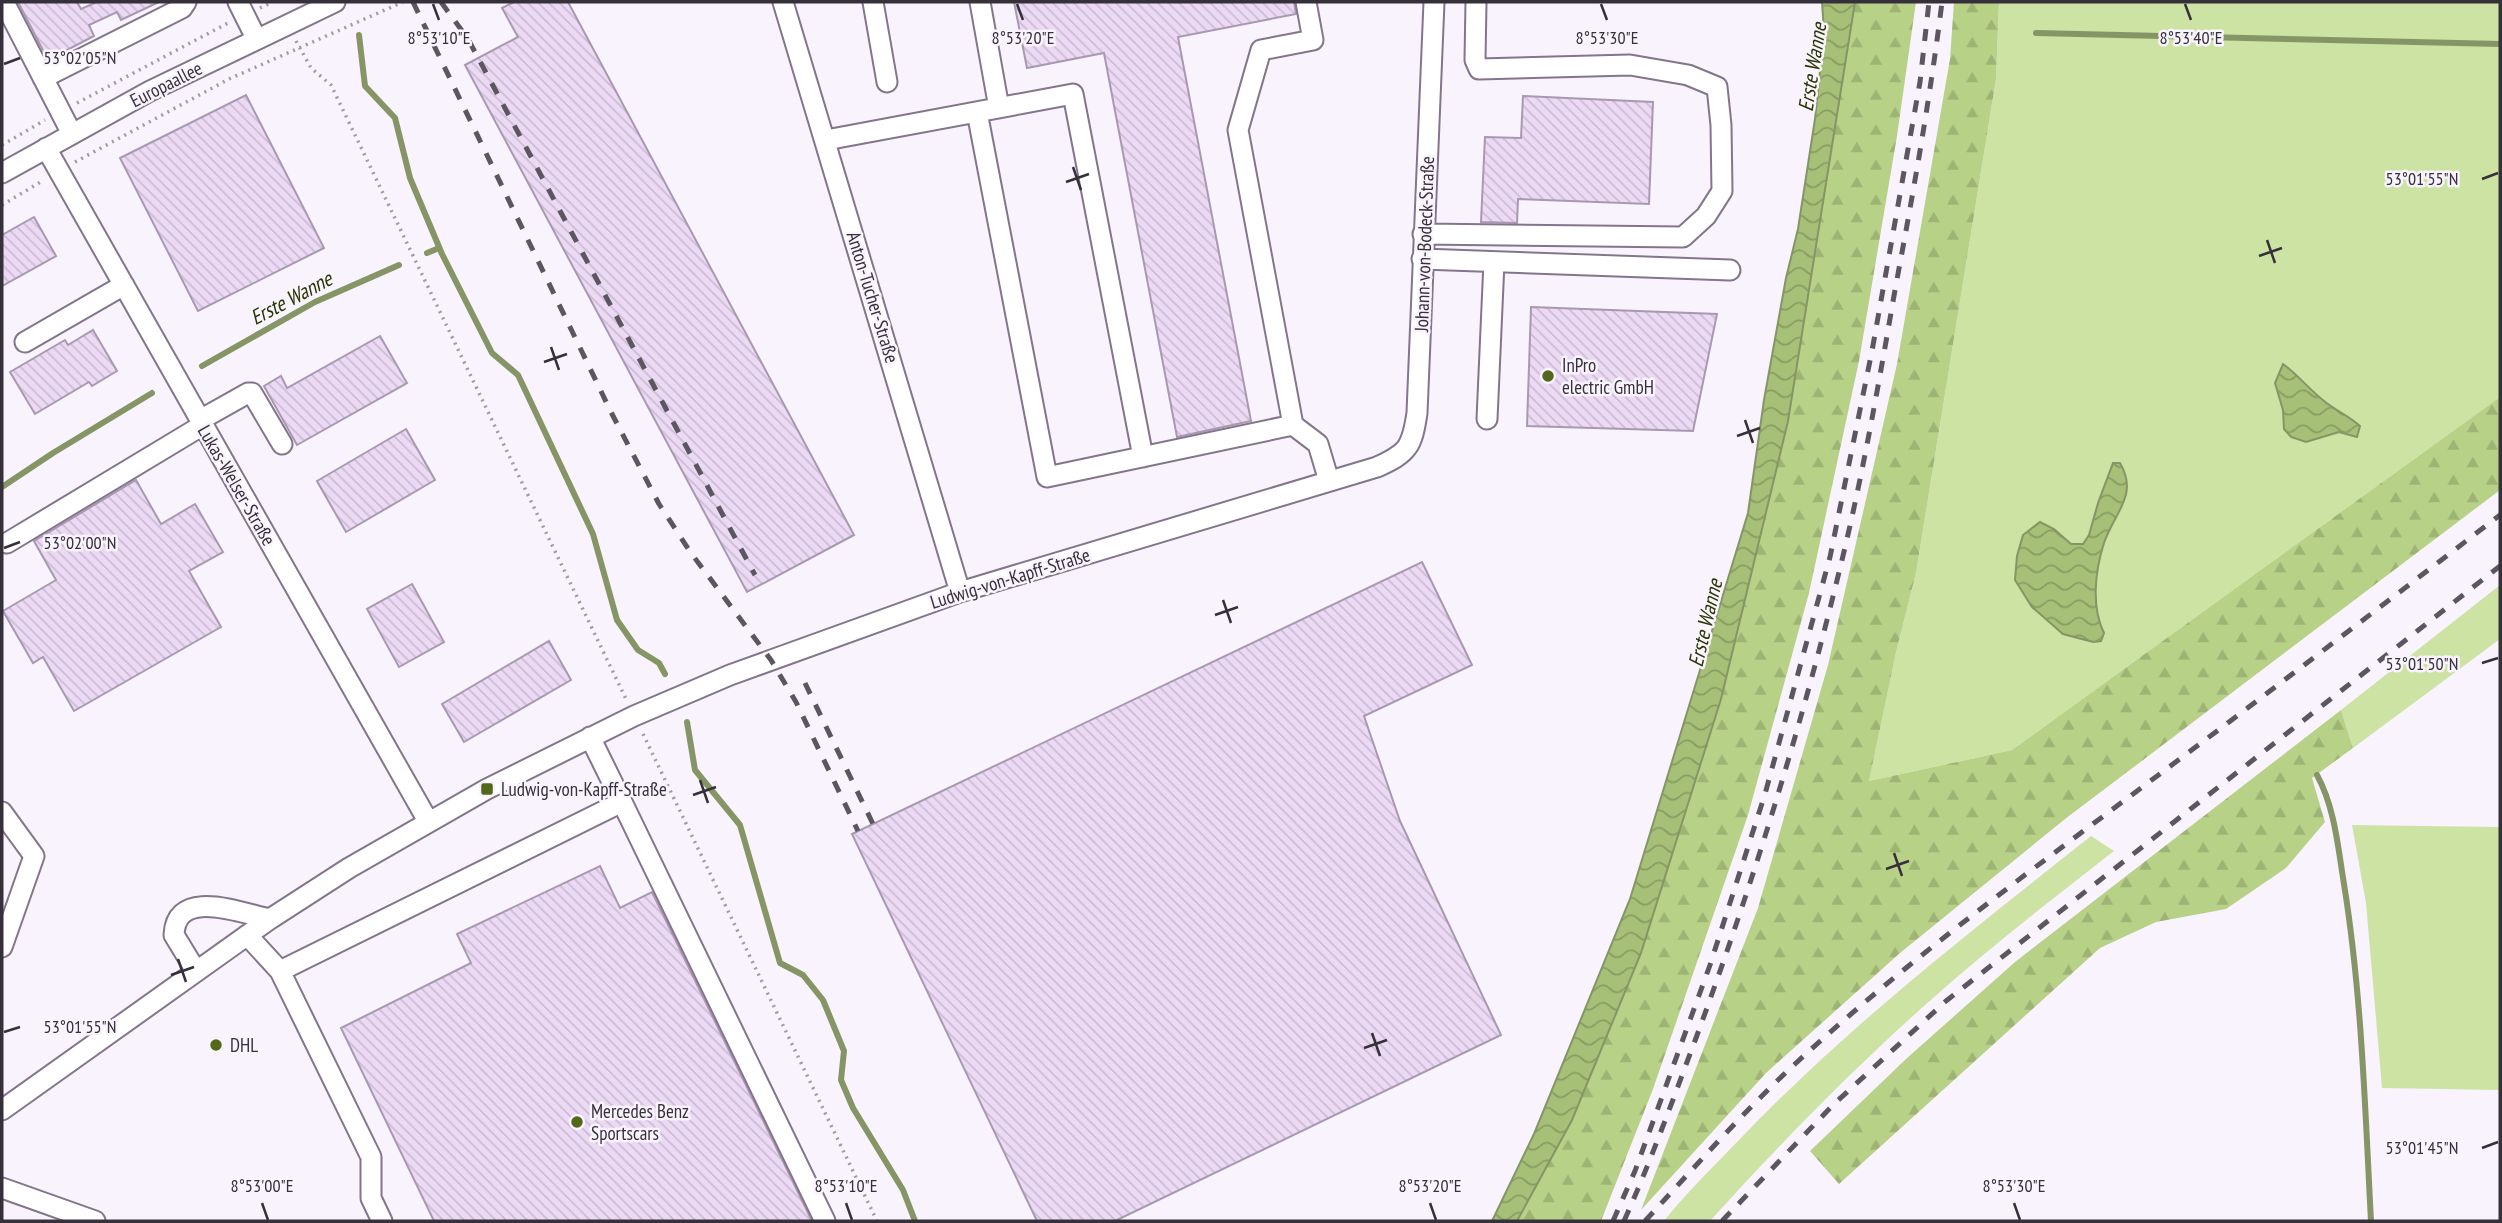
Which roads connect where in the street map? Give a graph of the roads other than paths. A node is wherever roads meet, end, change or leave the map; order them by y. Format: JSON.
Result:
{"nodes":[{"id":1,"x":4,"y":2,"type":"edge"},
{"id":2,"x":186,"y":2,"type":"edge"},
{"id":3,"x":335,"y":2,"type":"edge"},
{"id":4,"x":783,"y":2,"type":"edge"},
{"id":5,"x":873,"y":2,"type":"edge"},
{"id":6,"x":980,"y":2,"type":"edge"},
{"id":7,"x":1306,"y":2,"type":"edge"},
{"id":8,"x":1434,"y":2,"type":"edge"},
{"id":9,"x":1476,"y":2,"type":"edge"},
{"id":10,"x":241,"y":8,"type":"edge"},
{"id":11,"x":256,"y":38,"type":"junction"},
{"id":12,"x":43,"y":78,"type":"junction"},
{"id":13,"x":887,"y":82,"type":"dead end"},
{"id":14,"x":999,"y":108,"type":"junction"},
{"id":15,"x":977,"y":112,"type":"junction"},
{"id":16,"x":72,"y":134,"type":"junction"},
{"id":17,"x":826,"y":140,"type":"junction"},
{"id":18,"x":46,"y":148,"type":"junction"},
{"id":19,"x":2,"y":173,"type":"edge"},
{"id":20,"x":1423,"y":234,"type":"junction"},
{"id":21,"x":1422,"y":259,"type":"junction"},
{"id":22,"x":1494,"y":262,"type":"junction"},
{"id":23,"x":1730,"y":270,"type":"dead end"},
{"id":24,"x":124,"y":285,"type":"junction"},
{"id":25,"x":25,"y":342,"type":"dead end"},
{"id":26,"x":1487,"y":419,"type":"dead end"},
{"id":27,"x":202,"y":423,"type":"junction"},
{"id":28,"x":1293,"y":425,"type":"junction"},
{"id":29,"x":282,"y":444,"type":"dead end"},
{"id":30,"x":1143,"y":457,"type":"junction"},
{"id":31,"x":1377,"y":467,"type":"joint"},
{"id":32,"x":1329,"y":481,"type":"junction"},
{"id":33,"x":7,"y":543,"type":"dead end"},
{"id":34,"x":960,"y":592,"type":"junction"},
{"id":35,"x":590,"y":737,"type":"junction"},
{"id":36,"x":622,"y":802,"type":"junction"},
{"id":37,"x":2,"y":812,"type":"edge"},
{"id":38,"x":428,"y":821,"type":"junction"},
{"id":39,"x":270,"y":919,"type":"junction"},
{"id":40,"x":247,"y":935,"type":"junction"},
{"id":41,"x":2,"y":947,"type":"edge"},
{"id":42,"x":196,"y":971,"type":"junction"},
{"id":43,"x":280,"y":971,"type":"junction"},
{"id":44,"x":2,"y":1110,"type":"edge"},
{"id":45,"x":2,"y":1188,"type":"edge"},
{"id":46,"x":95,"y":1221,"type":"edge"},
{"id":47,"x":382,"y":1221,"type":"edge"},
{"id":48,"x":825,"y":1221,"type":"edge"}],
"edges":[{"from":1,"to":12,"type":"street"},
{"from":2,"to":12,"type":"street"},
{"from":3,"to":11,"type":"street","name":"Europaallee"},
{"from":4,"to":17,"type":"street","name":"Anton-Tucher-Straße"},
{"from":5,"to":13,"type":"street"},
{"from":6,"to":14,"type":"street"},
{"from":7,"to":28,"type":"street"},
{"from":8,"to":20,"type":"street","name":"Johann-von-Bodeck-Straße"},
{"from":9,"to":20,"type":"street"},
{"from":10,"to":11,"type":"street"},
{"from":11,"to":16,"type":"street","name":"Europaallee"},
{"from":12,"to":16,"type":"street"},
{"from":14,"to":15,"type":"street"},
{"from":14,"to":30,"type":"street"},
{"from":15,"to":17,"type":"street"},
{"from":15,"to":30,"type":"street"},
{"from":16,"to":18,"type":"street","name":"Europaallee"},
{"from":17,"to":34,"type":"street","name":"Anton-Tucher-Straße"},
{"from":18,"to":19,"type":"street","name":"Europaallee"},
{"from":18,"to":24,"type":"street","name":"Lukas-Welser-Straße"},
{"from":20,"to":21,"type":"street","name":"Johann-von-Bodeck-Straße"},
{"from":21,"to":22,"type":"street"},
{"from":21,"to":31,"type":"street","name":"Johann-von-Bodeck-Straße"},
{"from":22,"to":23,"type":"street"},
{"from":22,"to":26,"type":"street"},
{"from":24,"to":25,"type":"street"},
{"from":24,"to":27,"type":"street","name":"Lukas-Welser-Straße"},
{"from":27,"to":29,"type":"street"},
{"from":27,"to":33,"type":"street"},
{"from":27,"to":38,"type":"street","name":"Lukas-Welser-Straße"},
{"from":28,"to":30,"type":"street"},
{"from":28,"to":32,"type":"street"},
{"from":31,"to":32,"type":"street","name":"Ludwig-von-Kapff-Straße"},
{"from":32,"to":34,"type":"street","name":"Ludwig-von-Kapff-Straße"},
{"from":34,"to":35,"type":"street","name":"Ludwig-von-Kapff-Straße"},
{"from":35,"to":36,"type":"street"},
{"from":35,"to":38,"type":"street","name":"Ludwig-von-Kapff-Straße"},
{"from":36,"to":43,"type":"street"},
{"from":36,"to":48,"type":"street"},
{"from":37,"to":41,"type":"street"},
{"from":38,"to":39,"type":"street","name":"Ludwig-von-Kapff-Straße"},
{"from":39,"to":40,"type":"street","name":"Ludwig-von-Kapff-Straße"},
{"from":39,"to":42,"type":"street"},
{"from":40,"to":42,"type":"street","name":"Ludwig-von-Kapff-Straße"},
{"from":40,"to":43,"type":"street"},
{"from":42,"to":44,"type":"street","name":"Ludwig-von-Kapff-Straße"},
{"from":43,"to":47,"type":"street"},
{"from":45,"to":46,"type":"street"}]}
